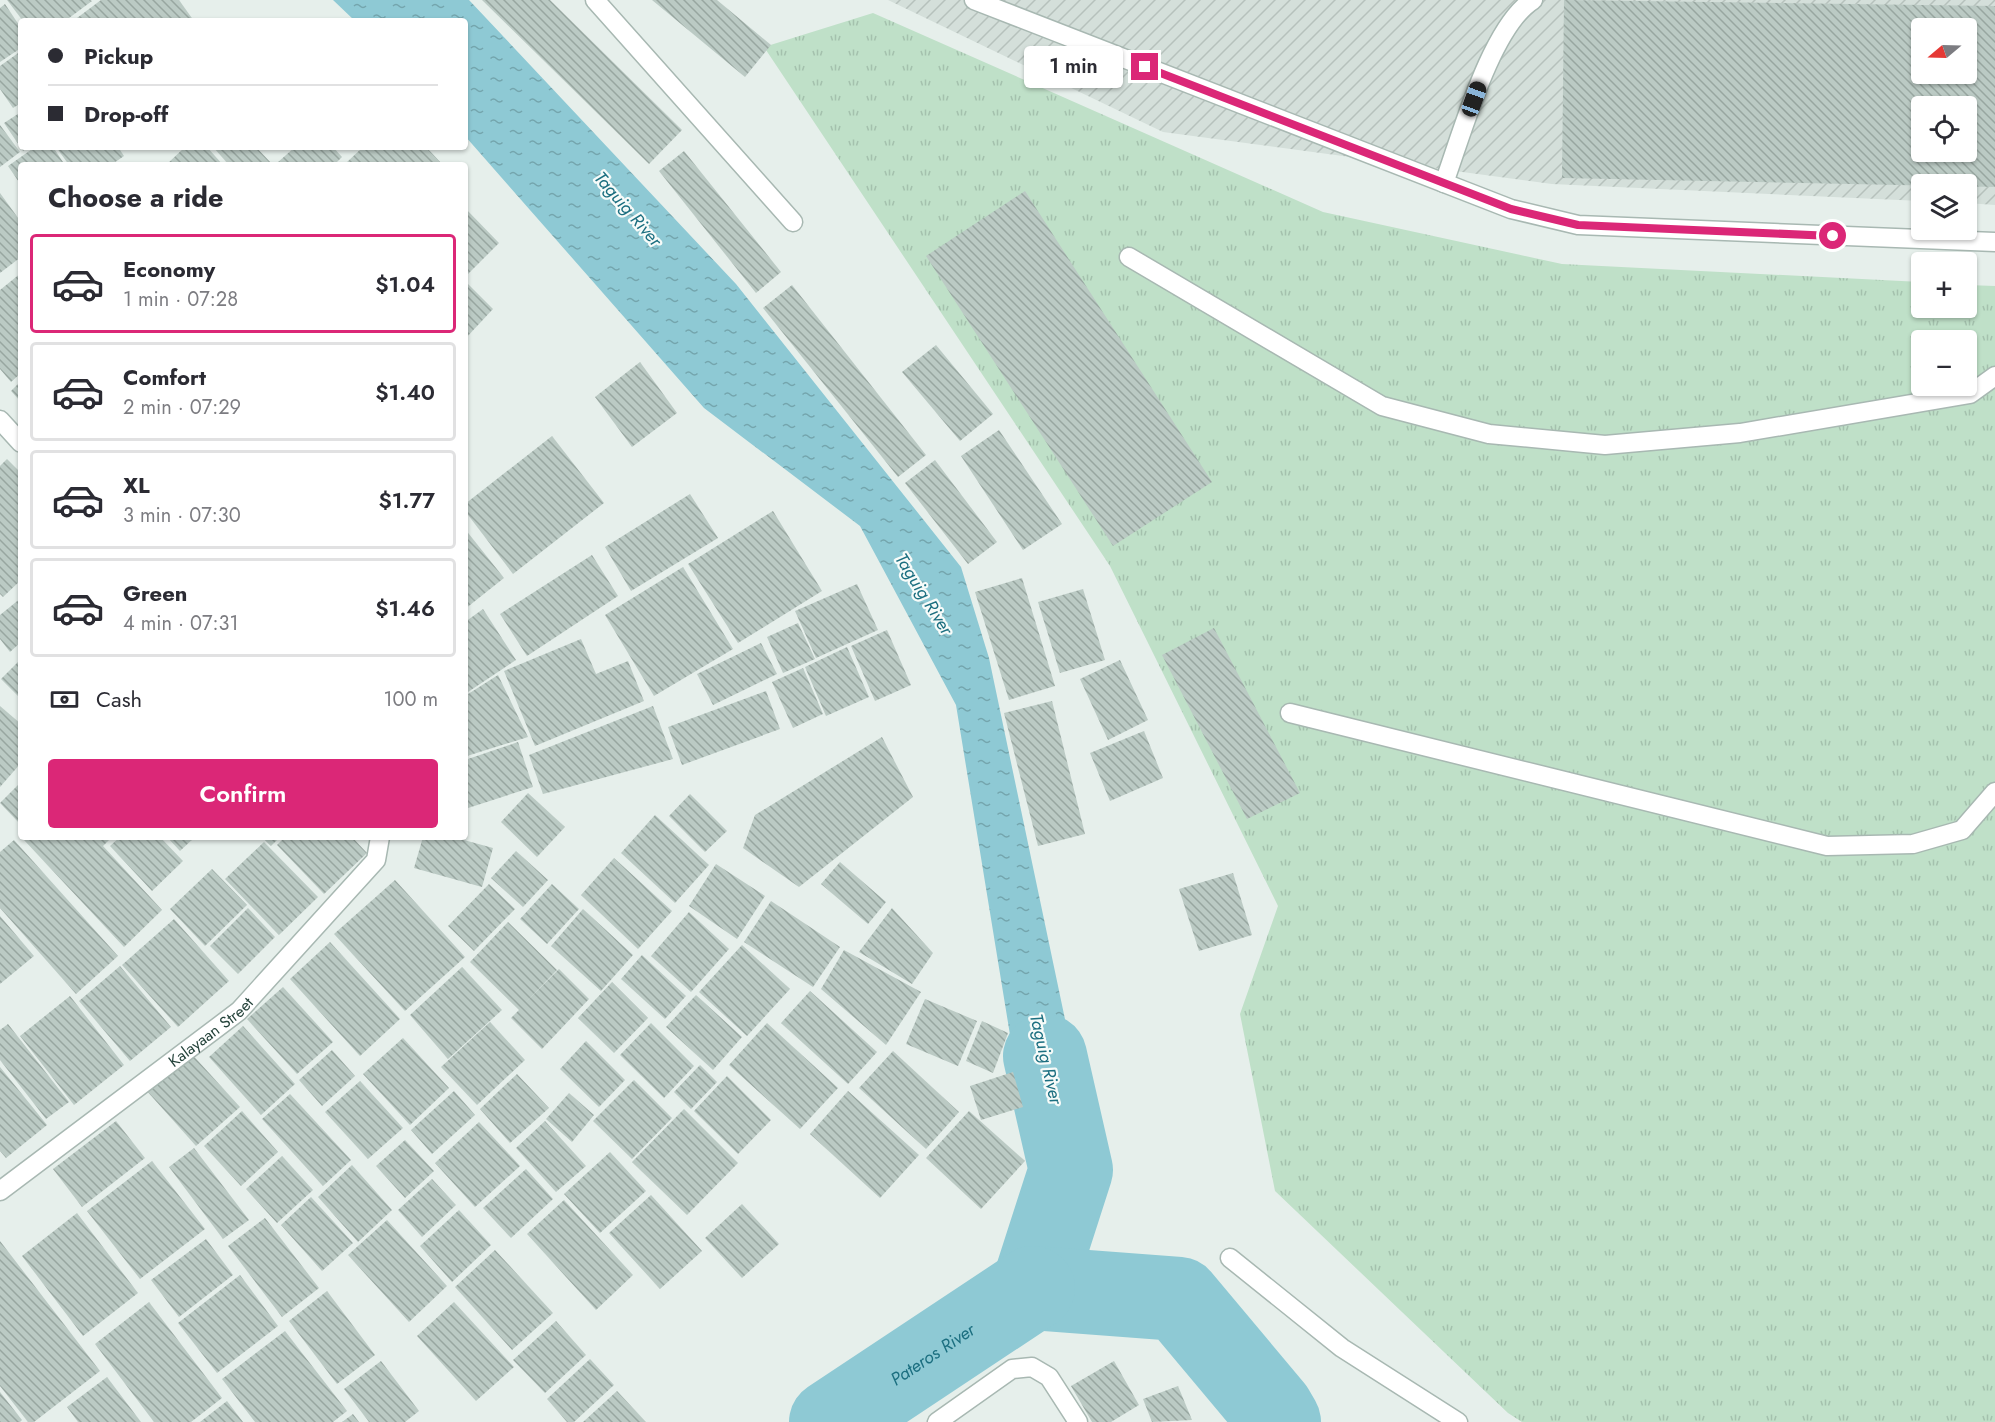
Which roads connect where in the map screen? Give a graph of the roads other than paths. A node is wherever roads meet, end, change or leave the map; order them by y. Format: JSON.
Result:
{"nodes":[{"id":1,"x":595,"y":0,"type":"edge"},
{"id":2,"x":974,"y":0,"type":"edge"},
{"id":3,"x":1533,"y":0,"type":"edge"},
{"id":4,"x":1444,"y":183,"type":"junction"},
{"id":5,"x":793,"y":222,"type":"dead end"},
{"id":6,"x":1995,"y":242,"type":"edge"},
{"id":7,"x":1129,"y":257,"type":"dead end"},
{"id":8,"x":1995,"y":376,"type":"edge"},
{"id":9,"x":0,"y":420,"type":"edge"},
{"id":10,"x":18,"y":440,"type":"edge"},
{"id":11,"x":1290,"y":713,"type":"dead end"},
{"id":12,"x":1995,"y":792,"type":"edge"},
{"id":13,"x":379,"y":840,"type":"edge"},
{"id":14,"x":0,"y":1191,"type":"edge"},
{"id":15,"x":1230,"y":1258,"type":"dead end"},
{"id":16,"x":937,"y":1422,"type":"edge"},
{"id":17,"x":1078,"y":1422,"type":"edge"},
{"id":18,"x":1458,"y":1422,"type":"edge"}],
"edges":[{"from":1,"to":5,"type":"street"},
{"from":2,"to":4,"type":"street"},
{"from":3,"to":4,"type":"street"},
{"from":4,"to":6,"type":"street"},
{"from":7,"to":8,"type":"street"},
{"from":9,"to":10,"type":"street"},
{"from":11,"to":12,"type":"street"},
{"from":13,"to":14,"type":"street","name":"Kalayaan Street"},
{"from":15,"to":18,"type":"street"},
{"from":16,"to":17,"type":"street"}]}
